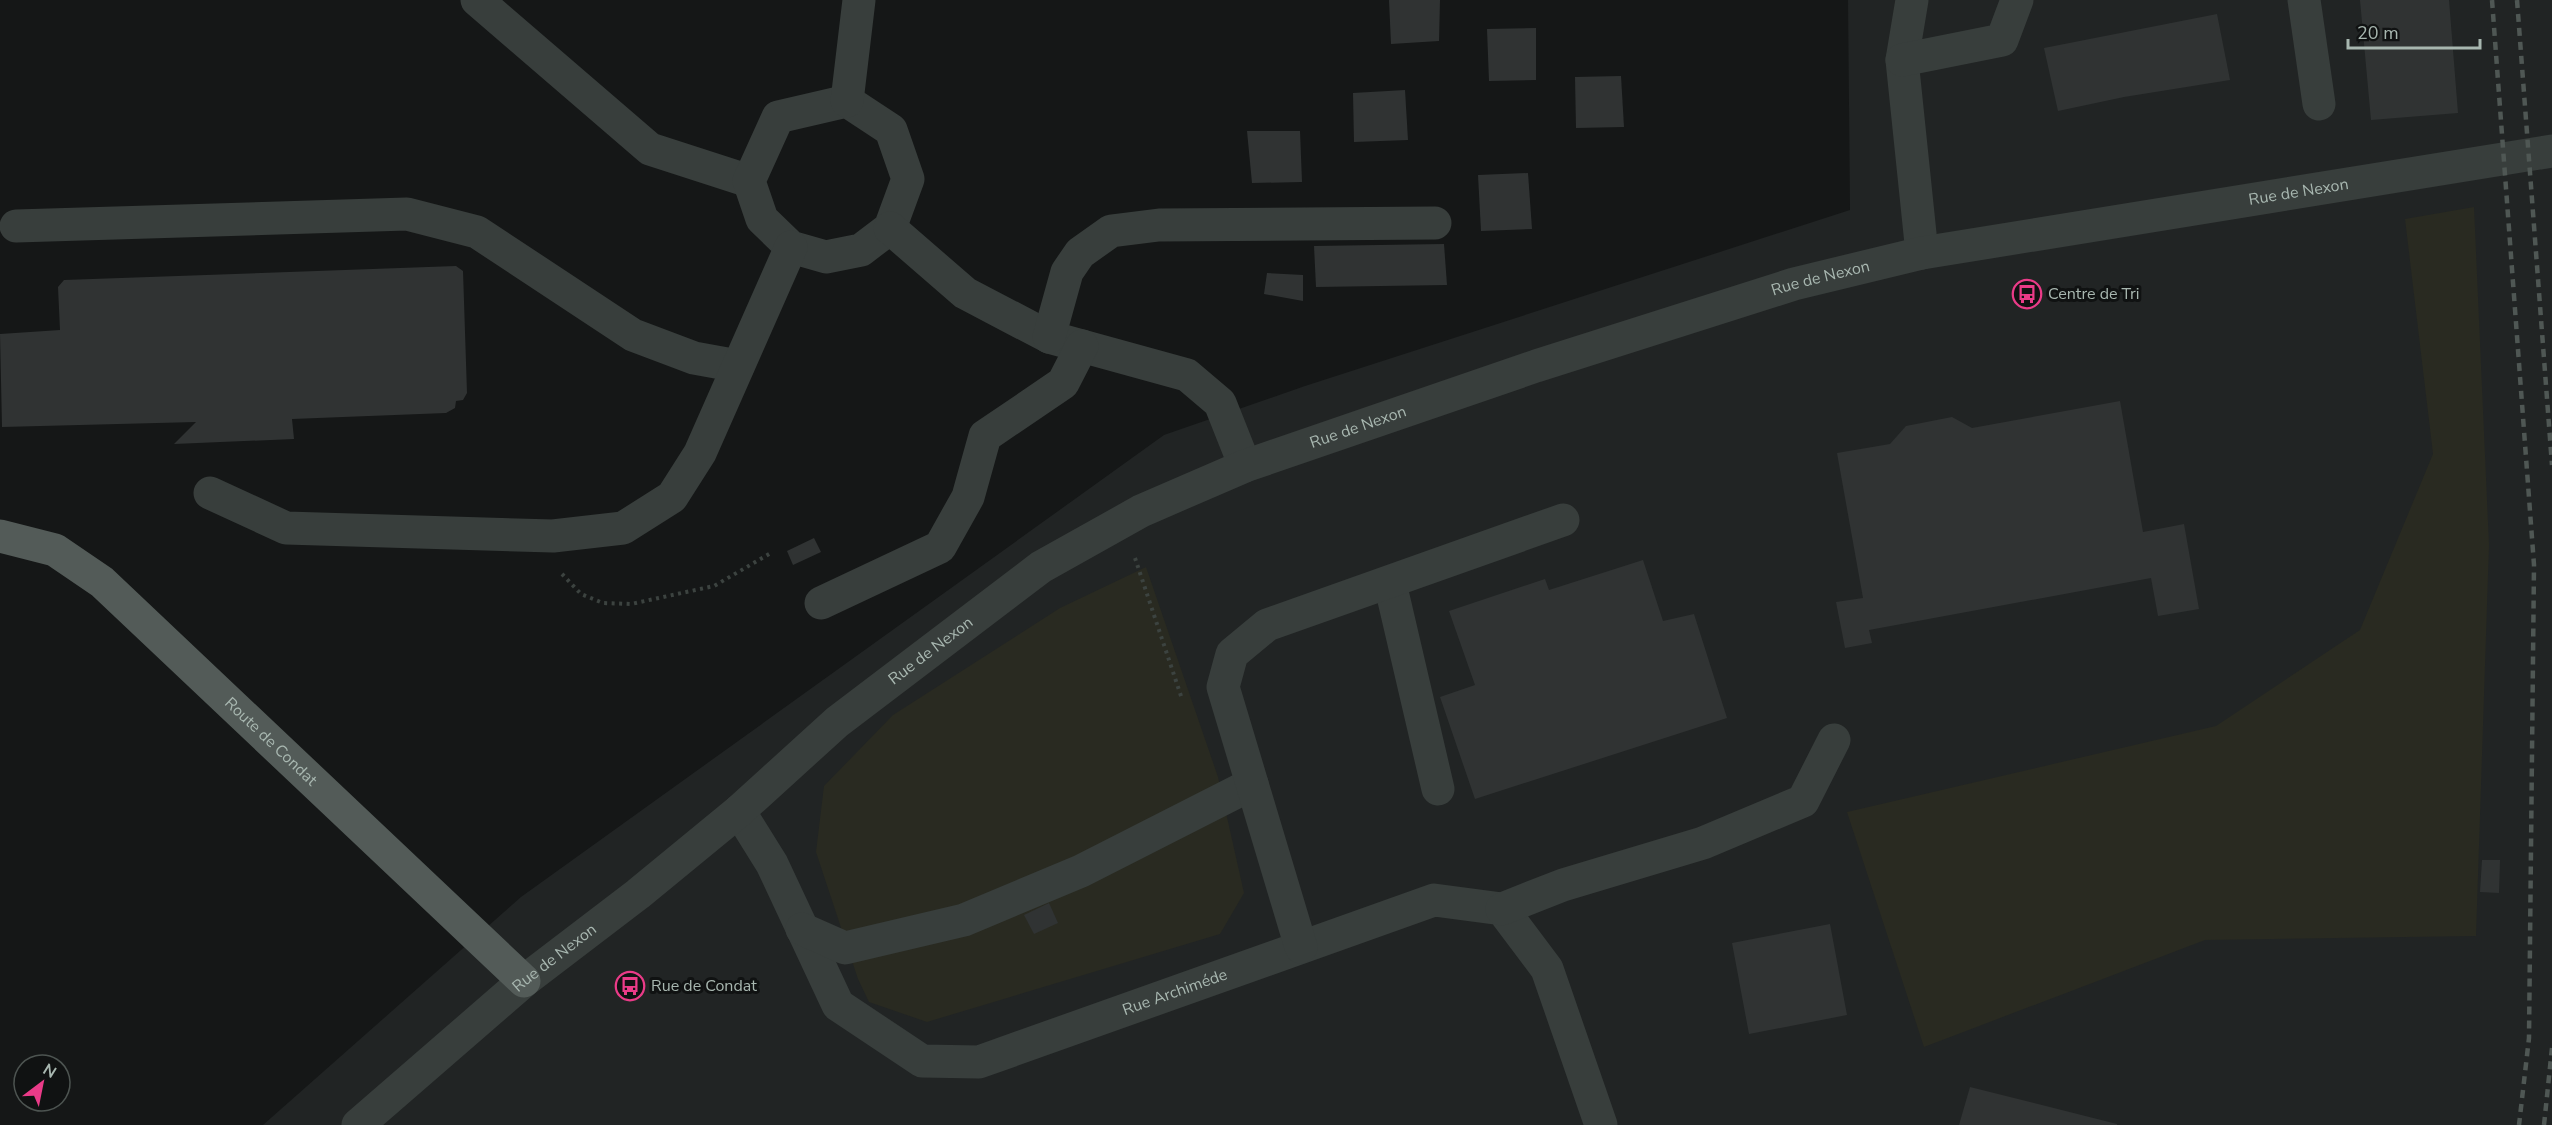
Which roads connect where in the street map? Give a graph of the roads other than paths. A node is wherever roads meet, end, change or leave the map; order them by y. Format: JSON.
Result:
{"nodes":[{"id":1,"x":477,"y":0,"type":"edge"},
{"id":2,"x":860,"y":0,"type":"edge"},
{"id":3,"x":1912,"y":0,"type":"edge"},
{"id":4,"x":2017,"y":0,"type":"edge"},
{"id":5,"x":2304,"y":0,"type":"edge"},
{"id":6,"x":1902,"y":60,"type":"junction"},
{"id":7,"x":847,"y":101,"type":"junction"},
{"id":8,"x":2319,"y":104,"type":"dead end"},
{"id":9,"x":2552,"y":151,"type":"edge"},
{"id":10,"x":749,"y":181,"type":"junction"},
{"id":11,"x":1435,"y":222,"type":"dead end"},
{"id":12,"x":16,"y":226,"type":"dead end"},
{"id":13,"x":890,"y":228,"type":"junction"},
{"id":14,"x":791,"y":247,"type":"junction"},
{"id":15,"x":1922,"y":253,"type":"junction"},
{"id":16,"x":1049,"y":337,"type":"junction"},
{"id":17,"x":1082,"y":346,"type":"junction"},
{"id":18,"x":738,"y":366,"type":"junction"},
{"id":19,"x":1245,"y":466,"type":"junction"},
{"id":20,"x":210,"y":493,"type":"dead end"},
{"id":21,"x":1563,"y":520,"type":"dead end"},
{"id":22,"x":0,"y":536,"type":"edge"},
{"id":23,"x":1390,"y":583,"type":"junction"},
{"id":24,"x":821,"y":603,"type":"dead end"},
{"id":25,"x":1834,"y":741,"type":"dead end"},
{"id":26,"x":1252,"y":784,"type":"junction"},
{"id":27,"x":1438,"y":789,"type":"dead end"},
{"id":28,"x":739,"y":811,"type":"junction"},
{"id":29,"x":1502,"y":909,"type":"junction"},
{"id":30,"x":802,"y":929,"type":"junction"},
{"id":31,"x":1301,"y":947,"type":"junction"},
{"id":32,"x":524,"y":981,"type":"junction"},
{"id":33,"x":371,"y":1120,"type":"edge"},
{"id":34,"x":1601,"y":1125,"type":"edge"}],
"edges":[{"from":1,"to":10,"type":"street"},
{"from":2,"to":7,"type":"street"},
{"from":3,"to":6,"type":"street"},
{"from":4,"to":6,"type":"street"},
{"from":5,"to":8,"type":"street"},
{"from":6,"to":15,"type":"street"},
{"from":7,"to":10,"type":"street"},
{"from":7,"to":13,"type":"street"},
{"from":9,"to":15,"type":"street","name":"Rue de Nexon"},
{"from":10,"to":14,"type":"street"},
{"from":11,"to":16,"type":"street"},
{"from":12,"to":18,"type":"street"},
{"from":13,"to":14,"type":"street"},
{"from":13,"to":16,"type":"street"},
{"from":14,"to":18,"type":"street"},
{"from":15,"to":19,"type":"street","name":"Rue de Nexon"},
{"from":16,"to":17,"type":"street"},
{"from":17,"to":19,"type":"street"},
{"from":17,"to":24,"type":"street"},
{"from":18,"to":20,"type":"street"},
{"from":19,"to":28,"type":"street","name":"Rue de Nexon"},
{"from":21,"to":23,"type":"street"},
{"from":22,"to":32,"type":"main road","name":"Route de Condat"},
{"from":23,"to":26,"type":"street"},
{"from":23,"to":27,"type":"street"},
{"from":25,"to":29,"type":"street"},
{"from":26,"to":30,"type":"street"},
{"from":26,"to":31,"type":"street"},
{"from":28,"to":30,"type":"street","name":"Rue Archiméde"},
{"from":28,"to":32,"type":"street","name":"Rue de Nexon"},
{"from":29,"to":31,"type":"street","name":"Rue Archiméde"},
{"from":29,"to":34,"type":"street"},
{"from":30,"to":31,"type":"street","name":"Rue Archiméde"},
{"from":32,"to":33,"type":"street","name":"Rue de Nexon"}]}
